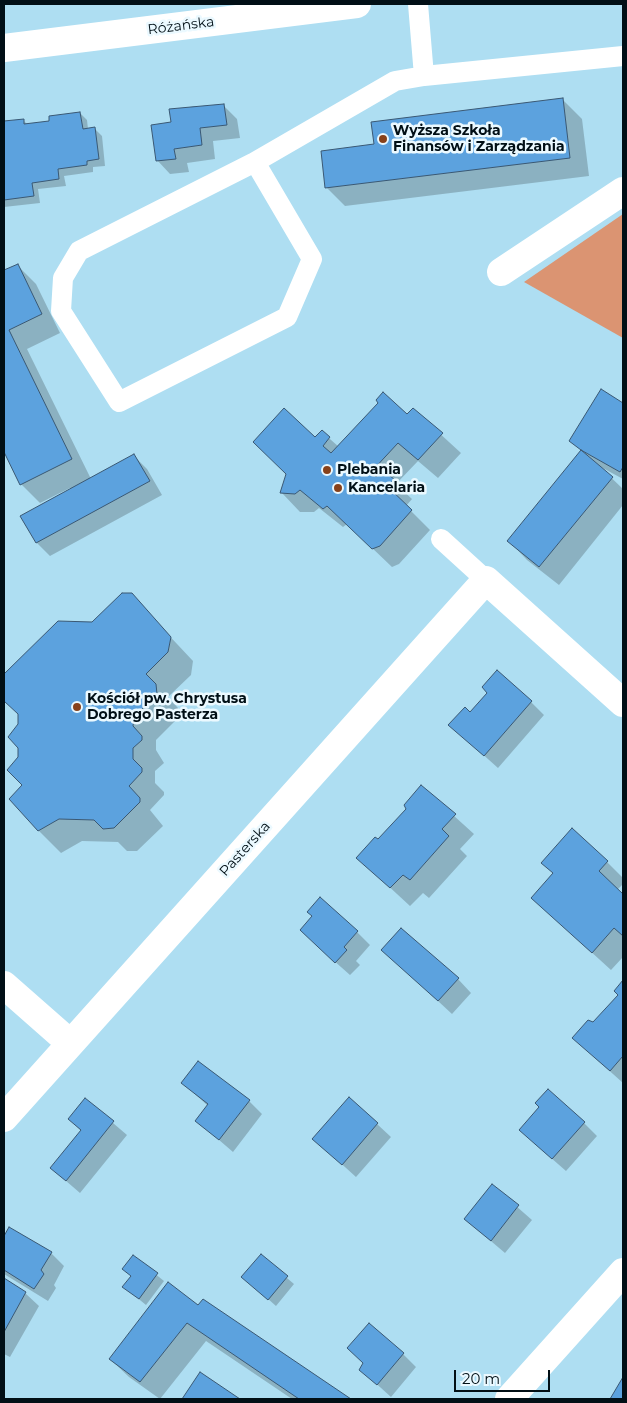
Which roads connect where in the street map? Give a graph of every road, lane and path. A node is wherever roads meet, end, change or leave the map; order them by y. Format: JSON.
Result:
{"nodes":[{"id":1,"x":348,"y":4,"type":"edge"},
{"id":2,"x":418,"y":4,"type":"edge"},
{"id":3,"x":4,"y":48,"type":"edge"},
{"id":4,"x":623,"y":56,"type":"edge"},
{"id":5,"x":424,"y":76,"type":"junction"},
{"id":6,"x":255,"y":162,"type":"junction"},
{"id":7,"x":623,"y":190,"type":"edge"},
{"id":8,"x":501,"y":272,"type":"dead end"},
{"id":9,"x":441,"y":539,"type":"dead end"},
{"id":10,"x":486,"y":580,"type":"junction"},
{"id":11,"x":623,"y":703,"type":"edge"},
{"id":12,"x":4,"y":985,"type":"edge"},
{"id":13,"x":70,"y":1043,"type":"junction"},
{"id":14,"x":4,"y":1118,"type":"edge"},
{"id":15,"x":623,"y":1272,"type":"edge"},
{"id":16,"x":510,"y":1399,"type":"edge"}],
"edges":[{"from":1,"to":3,"type":"street","name":"Różańska"},
{"from":2,"to":5,"type":"lane"},
{"from":4,"to":5,"type":"lane"},
{"from":5,"to":6,"type":"lane"},
{"from":6,"to":6,"type":"lane"},
{"from":7,"to":8,"type":"street"},
{"from":9,"to":10,"type":"lane"},
{"from":10,"to":11,"type":"street"},
{"from":10,"to":13,"type":"street","name":"Pasterska"},
{"from":12,"to":13,"type":"street"},
{"from":13,"to":14,"type":"street","name":"Pasterska"},
{"from":15,"to":16,"type":"street"}]}
